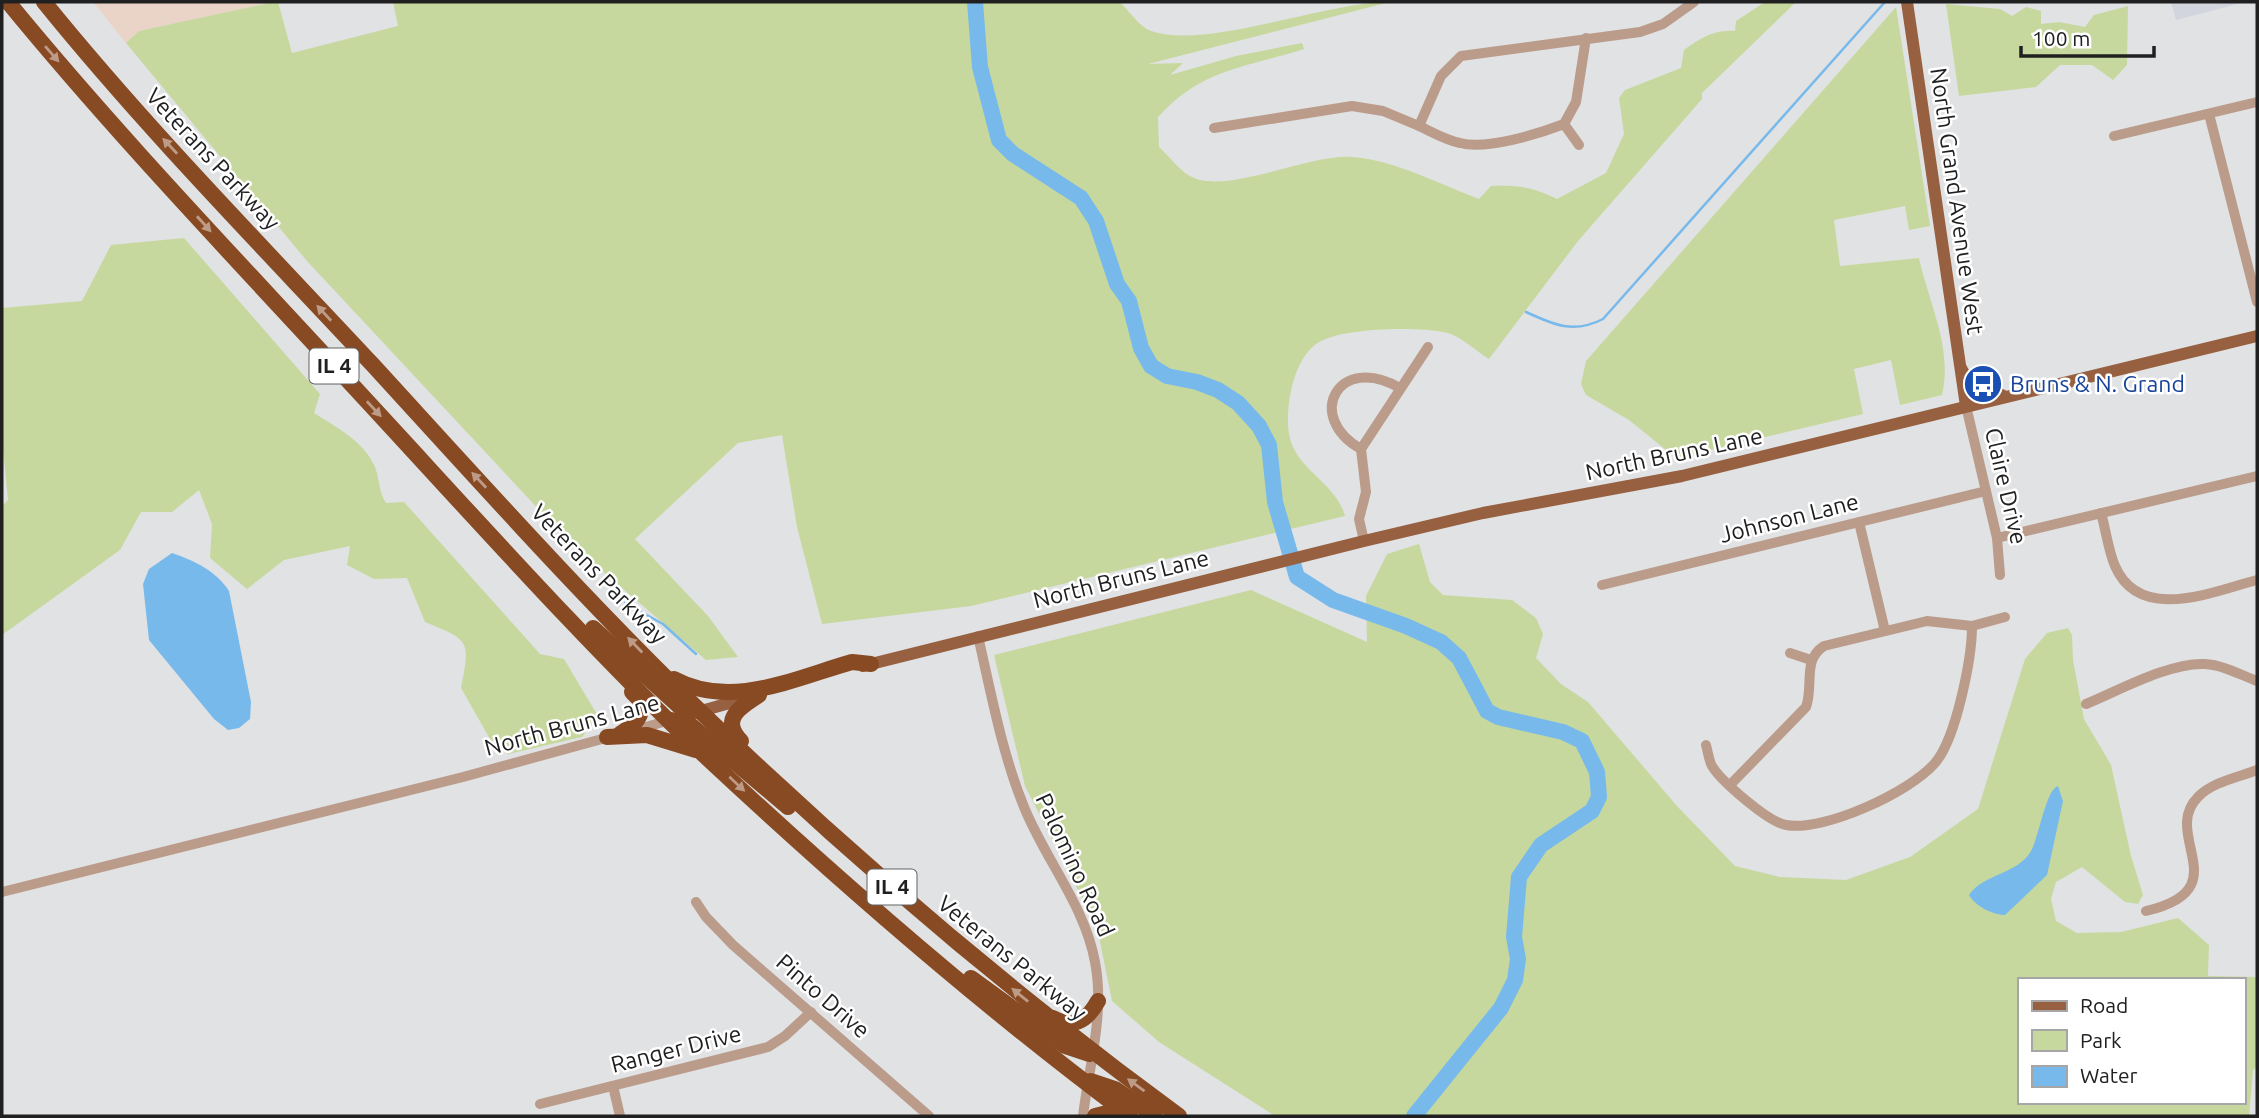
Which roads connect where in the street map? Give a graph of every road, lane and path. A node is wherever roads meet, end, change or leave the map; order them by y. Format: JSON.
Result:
{"nodes":[{"id":1,"x":9,"y":2,"type":"edge"},
{"id":2,"x":44,"y":2,"type":"edge"},
{"id":3,"x":1694,"y":2,"type":"edge"},
{"id":4,"x":1907,"y":2,"type":"edge"},
{"id":5,"x":1586,"y":38,"type":"junction"},
{"id":6,"x":2257,"y":102,"type":"edge"},
{"id":7,"x":2209,"y":114,"type":"junction"},
{"id":8,"x":1563,"y":124,"type":"junction"},
{"id":9,"x":1419,"y":126,"type":"junction"},
{"id":10,"x":1214,"y":128,"type":"dead end"},
{"id":11,"x":2114,"y":136,"type":"dead end"},
{"id":12,"x":1579,"y":145,"type":"dead end"},
{"id":13,"x":2257,"y":302,"type":"edge"},
{"id":14,"x":2257,"y":336,"type":"edge"},
{"id":15,"x":1428,"y":348,"type":"dead end"},
{"id":16,"x":1959,"y":364,"type":"junction"},
{"id":17,"x":1400,"y":388,"type":"junction"},
{"id":18,"x":2007,"y":396,"type":"junction"},
{"id":19,"x":1966,"y":406,"type":"junction"},
{"id":20,"x":1361,"y":449,"type":"junction"},
{"id":21,"x":2257,"y":476,"type":"edge"},
{"id":22,"x":1986,"y":491,"type":"junction"},
{"id":23,"x":2101,"y":513,"type":"junction"},
{"id":24,"x":1859,"y":522,"type":"junction"},
{"id":25,"x":1997,"y":538,"type":"junction"},
{"id":26,"x":1364,"y":541,"type":"junction"},
{"id":27,"x":505,"y":550,"type":"junction"},
{"id":28,"x":2000,"y":575,"type":"dead end"},
{"id":29,"x":2257,"y":580,"type":"edge"},
{"id":30,"x":1602,"y":584,"type":"dead end"},
{"id":31,"x":550,"y":598,"type":"junction"},
{"id":32,"x":2005,"y":617,"type":"dead end"},
{"id":33,"x":1972,"y":626,"type":"junction"},
{"id":34,"x":1885,"y":631,"type":"junction"},
{"id":35,"x":978,"y":636,"type":"junction"},
{"id":36,"x":1790,"y":653,"type":"dead end"},
{"id":37,"x":1811,"y":660,"type":"junction"},
{"id":38,"x":871,"y":664,"type":"junction"},
{"id":39,"x":661,"y":672,"type":"junction"},
{"id":40,"x":2257,"y":681,"type":"edge"},
{"id":41,"x":759,"y":695,"type":"junction"},
{"id":42,"x":2086,"y":704,"type":"dead end"},
{"id":43,"x":700,"y":711,"type":"junction"},
{"id":44,"x":670,"y":720,"type":"junction"},
{"id":45,"x":613,"y":736,"type":"junction"},
{"id":46,"x":1706,"y":746,"type":"dead end"},
{"id":47,"x":704,"y":754,"type":"junction"},
{"id":48,"x":2257,"y":770,"type":"edge"},
{"id":49,"x":1731,"y":784,"type":"junction"},
{"id":50,"x":838,"y":840,"type":"junction"},
{"id":51,"x":856,"y":855,"type":"junction"},
{"id":52,"x":2,"y":892,"type":"edge"},
{"id":53,"x":696,"y":901,"type":"dead end"},
{"id":54,"x":2146,"y":911,"type":"dead end"},
{"id":55,"x":883,"y":916,"type":"junction"},
{"id":56,"x":1098,"y":1001,"type":"junction"},
{"id":57,"x":811,"y":1012,"type":"junction"},
{"id":58,"x":1042,"y":1012,"type":"junction"},
{"id":59,"x":1092,"y":1053,"type":"junction"},
{"id":60,"x":1087,"y":1083,"type":"junction"},
{"id":61,"x":612,"y":1086,"type":"junction"},
{"id":62,"x":541,"y":1104,"type":"dead end"},
{"id":63,"x":926,"y":1115,"type":"edge"},
{"id":64,"x":1128,"y":1115,"type":"edge"},
{"id":65,"x":620,"y":1116,"type":"edge"},
{"id":66,"x":1083,"y":1116,"type":"edge"},
{"id":67,"x":1095,"y":1116,"type":"edge"},
{"id":68,"x":1155,"y":1116,"type":"edge"},
{"id":69,"x":1179,"y":1116,"type":"edge"}],
"edges":[{"from":1,"to":27,"type":"highway","number":"IL 4","one_way":true},
{"from":39,"to":2,"type":"highway","name":"Veterans Parkway","number":"IL 4","one_way":true},
{"from":3,"to":5,"type":"street"},
{"from":4,"to":16,"type":"main road","name":"North Grand Avenue West"},
{"from":5,"to":8,"type":"street"},
{"from":5,"to":9,"type":"street"},
{"from":6,"to":7,"type":"street"},
{"from":7,"to":11,"type":"street"},
{"from":7,"to":13,"type":"street"},
{"from":8,"to":9,"type":"street"},
{"from":8,"to":12,"type":"street"},
{"from":9,"to":10,"type":"street"},
{"from":14,"to":18,"type":"main road","name":"North Bruns Lane"},
{"from":15,"to":17,"type":"street"},
{"from":16,"to":18,"type":"main road"},
{"from":16,"to":19,"type":"main road","name":"North Grand Avenue West"},
{"from":17,"to":20,"type":"street"},
{"from":17,"to":20,"type":"street"},
{"from":18,"to":19,"type":"main road","name":"North Bruns Lane"},
{"from":19,"to":22,"type":"street","name":"Claire Drive"},
{"from":19,"to":26,"type":"main road","name":"North Bruns Lane"},
{"from":20,"to":26,"type":"street"},
{"from":21,"to":23,"type":"street"},
{"from":22,"to":24,"type":"street","name":"Johnson Lane"},
{"from":22,"to":25,"type":"street","name":"Claire Drive"},
{"from":23,"to":25,"type":"street"},
{"from":23,"to":29,"type":"street"},
{"from":24,"to":30,"type":"street","name":"Johnson Lane"},
{"from":24,"to":34,"type":"street"},
{"from":25,"to":28,"type":"street","name":"Claire Drive"},
{"from":26,"to":35,"type":"main road","name":"North Bruns Lane"},
{"from":27,"to":31,"type":"highway","number":"IL 4"},
{"from":27,"to":43,"type":"highway"},
{"from":31,"to":44,"type":"highway","number":"IL 4"},
{"from":31,"to":45,"type":"highway"},
{"from":32,"to":33,"type":"street"},
{"from":33,"to":34,"type":"street"},
{"from":33,"to":49,"type":"street"},
{"from":34,"to":37,"type":"street"},
{"from":35,"to":38,"type":"main road","name":"North Bruns Lane"},
{"from":35,"to":56,"type":"street","name":"Palomino Road"},
{"from":36,"to":37,"type":"street"},
{"from":37,"to":49,"type":"street"},
{"from":38,"to":39,"type":"highway"},
{"from":38,"to":41,"type":"main road","name":"North Bruns Lane"},
{"from":39,"to":43,"type":"highway","name":"Veterans Parkway","number":"IL 4"},
{"from":40,"to":42,"type":"street"},
{"from":41,"to":43,"type":"main road","name":"North Bruns Lane"},
{"from":41,"to":50,"type":"highway"},
{"from":43,"to":44,"type":"main road","name":"North Bruns Lane"},
{"from":43,"to":50,"type":"highway","name":"Veterans Parkway","number":"IL 4"},
{"from":44,"to":45,"type":"street","name":"North Bruns Lane"},
{"from":44,"to":47,"type":"highway","number":"IL 4"},
{"from":44,"to":51,"type":"highway"},
{"from":45,"to":47,"type":"highway"},
{"from":45,"to":52,"type":"street","name":"North Bruns Lane"},
{"from":46,"to":49,"type":"street"},
{"from":47,"to":55,"type":"highway","number":"IL 4","one_way":true},
{"from":48,"to":54,"type":"street"},
{"from":50,"to":51,"type":"highway","name":"Veterans Parkway","number":"IL 4"},
{"from":58,"to":51,"type":"highway","name":"Veterans Parkway","number":"IL 4","one_way":true},
{"from":53,"to":57,"type":"street","name":"Pinto Drive"},
{"from":55,"to":59,"type":"highway"},
{"from":55,"to":60,"type":"highway","number":"IL 4"},
{"from":56,"to":58,"type":"highway"},
{"from":56,"to":59,"type":"street","name":"Palomino Road"},
{"from":57,"to":61,"type":"street","name":"Ranger Drive"},
{"from":57,"to":63,"type":"street","name":"Pinto Drive"},
{"from":58,"to":59,"type":"highway","name":"Veterans Parkway","number":"IL 4"},
{"from":59,"to":60,"type":"street","name":"Palomino Road"},
{"from":69,"to":59,"type":"highway","name":"Veterans Parkway","number":"IL 4","one_way":true},
{"from":60,"to":64,"type":"highway","number":"IL 4"},
{"from":60,"to":66,"type":"street","name":"Palomino Road"},
{"from":60,"to":68,"type":"highway"},
{"from":61,"to":62,"type":"street","name":"Ranger Drive"},
{"from":61,"to":65,"type":"street"},
{"from":64,"to":67,"type":"highway"}]}
